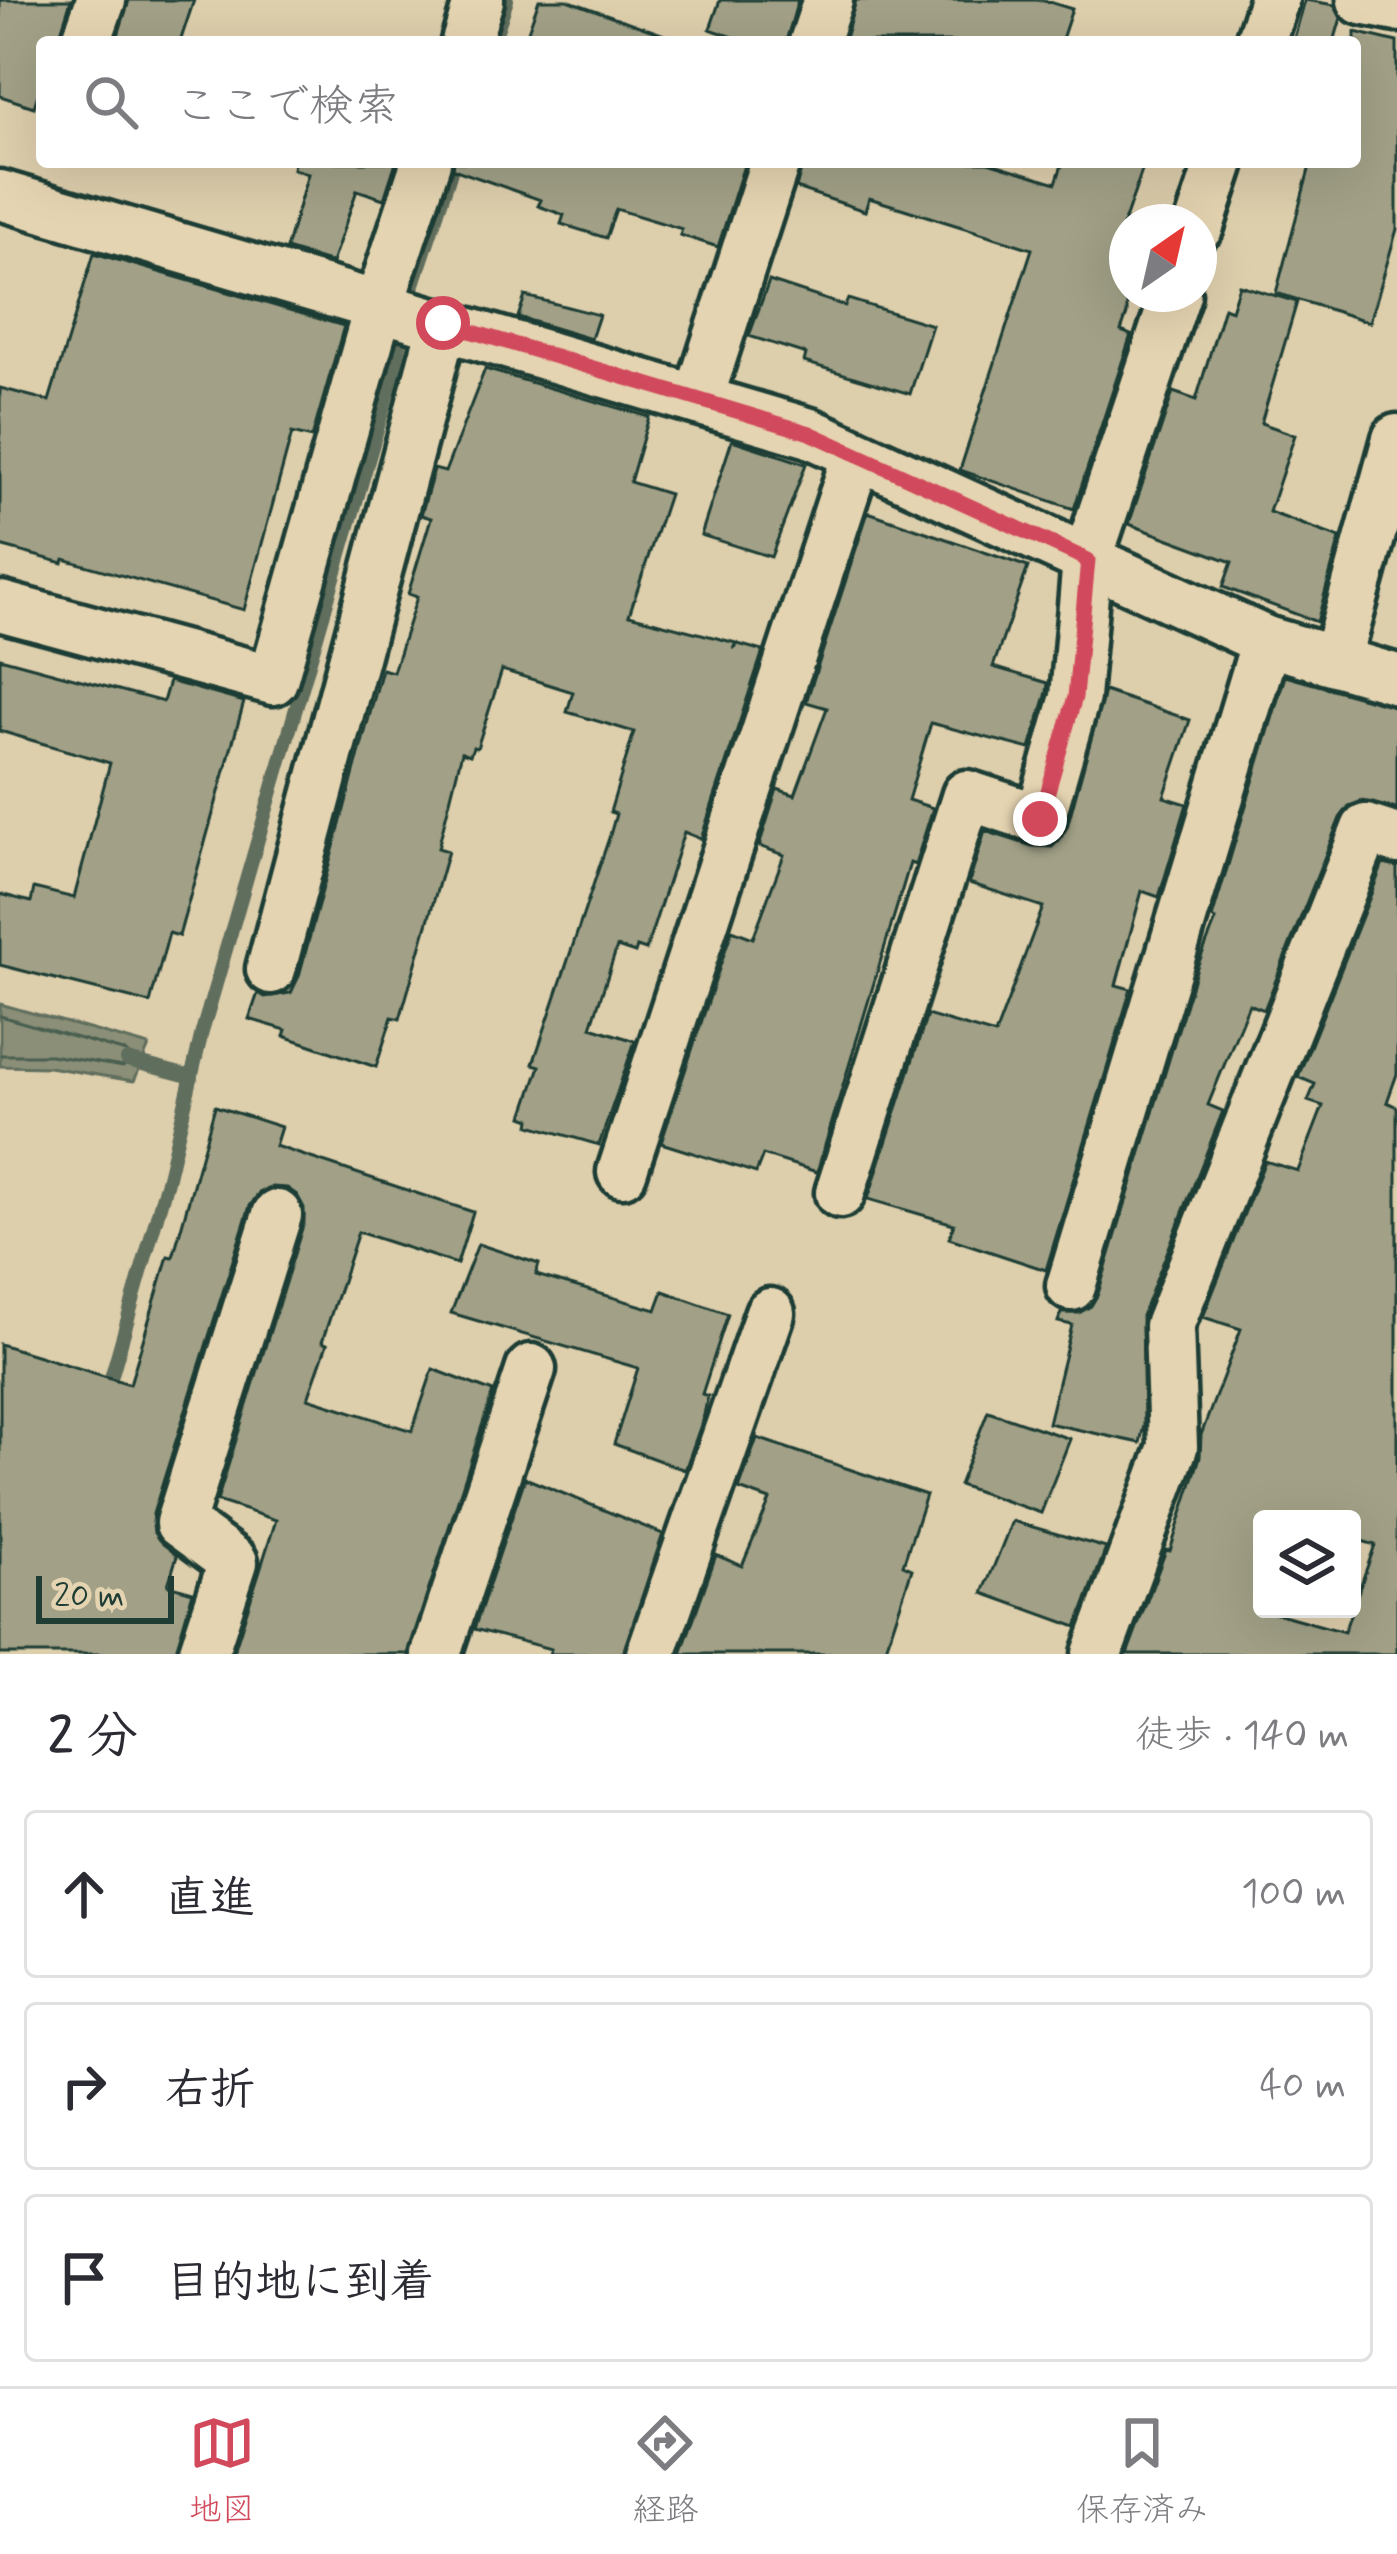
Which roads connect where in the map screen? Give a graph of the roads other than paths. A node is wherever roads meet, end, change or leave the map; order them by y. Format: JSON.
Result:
{"nodes":[{"id":1,"x":100,"y":0,"type":"edge"},
{"id":2,"x":479,"y":0,"type":"edge"},
{"id":3,"x":827,"y":0,"type":"edge"},
{"id":4,"x":1274,"y":0,"type":"edge"},
{"id":5,"x":1363,"y":0,"type":"edge"},
{"id":6,"x":1397,"y":7,"type":"edge"},
{"id":7,"x":88,"y":36,"type":"edge"},
{"id":8,"x":468,"y":36,"type":"edge"},
{"id":9,"x":816,"y":36,"type":"edge"},
{"id":10,"x":1262,"y":36,"type":"edge"},
{"id":11,"x":425,"y":168,"type":"edge"},
{"id":12,"x":773,"y":168,"type":"edge"},
{"id":13,"x":1218,"y":168,"type":"edge"},
{"id":14,"x":24,"y":186,"type":"edge"},
{"id":15,"x":1206,"y":204,"type":"edge"},
{"id":16,"x":1170,"y":312,"type":"edge"},
{"id":17,"x":409,"y":313,"type":"junction"},
{"id":18,"x":698,"y":400,"type":"junction"},
{"id":19,"x":1397,"y":439,"type":"edge"},
{"id":20,"x":857,"y":455,"type":"junction"},
{"id":21,"x":1088,"y":560,"type":"junction"},
{"id":22,"x":0,"y":605,"type":"edge"},
{"id":23,"x":1266,"y":640,"type":"junction"},
{"id":24,"x":1336,"y":661,"type":"junction"},
{"id":25,"x":1397,"y":680,"type":"edge"},
{"id":26,"x":1397,"y":839,"type":"edge"},
{"id":27,"x":271,"y":969,"type":"dead end"},
{"id":28,"x":622,"y":1172,"type":"dead end"},
{"id":29,"x":840,"y":1193,"type":"dead end"},
{"id":30,"x":277,"y":1216,"type":"dead end"},
{"id":31,"x":1071,"y":1286,"type":"dead end"},
{"id":32,"x":770,"y":1313,"type":"dead end"},
{"id":33,"x":531,"y":1369,"type":"dead end"},
{"id":34,"x":203,"y":1654,"type":"edge"},
{"id":35,"x":436,"y":1654,"type":"edge"},
{"id":36,"x":651,"y":1654,"type":"edge"},
{"id":37,"x":1097,"y":1654,"type":"edge"}],
"edges":[{"from":1,"to":7,"type":"street"},
{"from":2,"to":8,"type":"street"},
{"from":3,"to":9,"type":"street"},
{"from":4,"to":10,"type":"street"},
{"from":5,"to":6,"type":"street"},
{"from":11,"to":17,"type":"street"},
{"from":12,"to":18,"type":"street"},
{"from":13,"to":15,"type":"street"},
{"from":14,"to":17,"type":"street"},
{"from":16,"to":21,"type":"street"},
{"from":17,"to":18,"type":"street"},
{"from":17,"to":22,"type":"street"},
{"from":17,"to":27,"type":"street"},
{"from":18,"to":20,"type":"street"},
{"from":19,"to":24,"type":"street"},
{"from":20,"to":21,"type":"street"},
{"from":20,"to":28,"type":"street"},
{"from":21,"to":23,"type":"street"},
{"from":21,"to":29,"type":"street"},
{"from":23,"to":24,"type":"street"},
{"from":23,"to":31,"type":"street"},
{"from":24,"to":25,"type":"street"},
{"from":26,"to":37,"type":"street"},
{"from":30,"to":34,"type":"street"},
{"from":32,"to":36,"type":"street"},
{"from":33,"to":35,"type":"street"}]}
